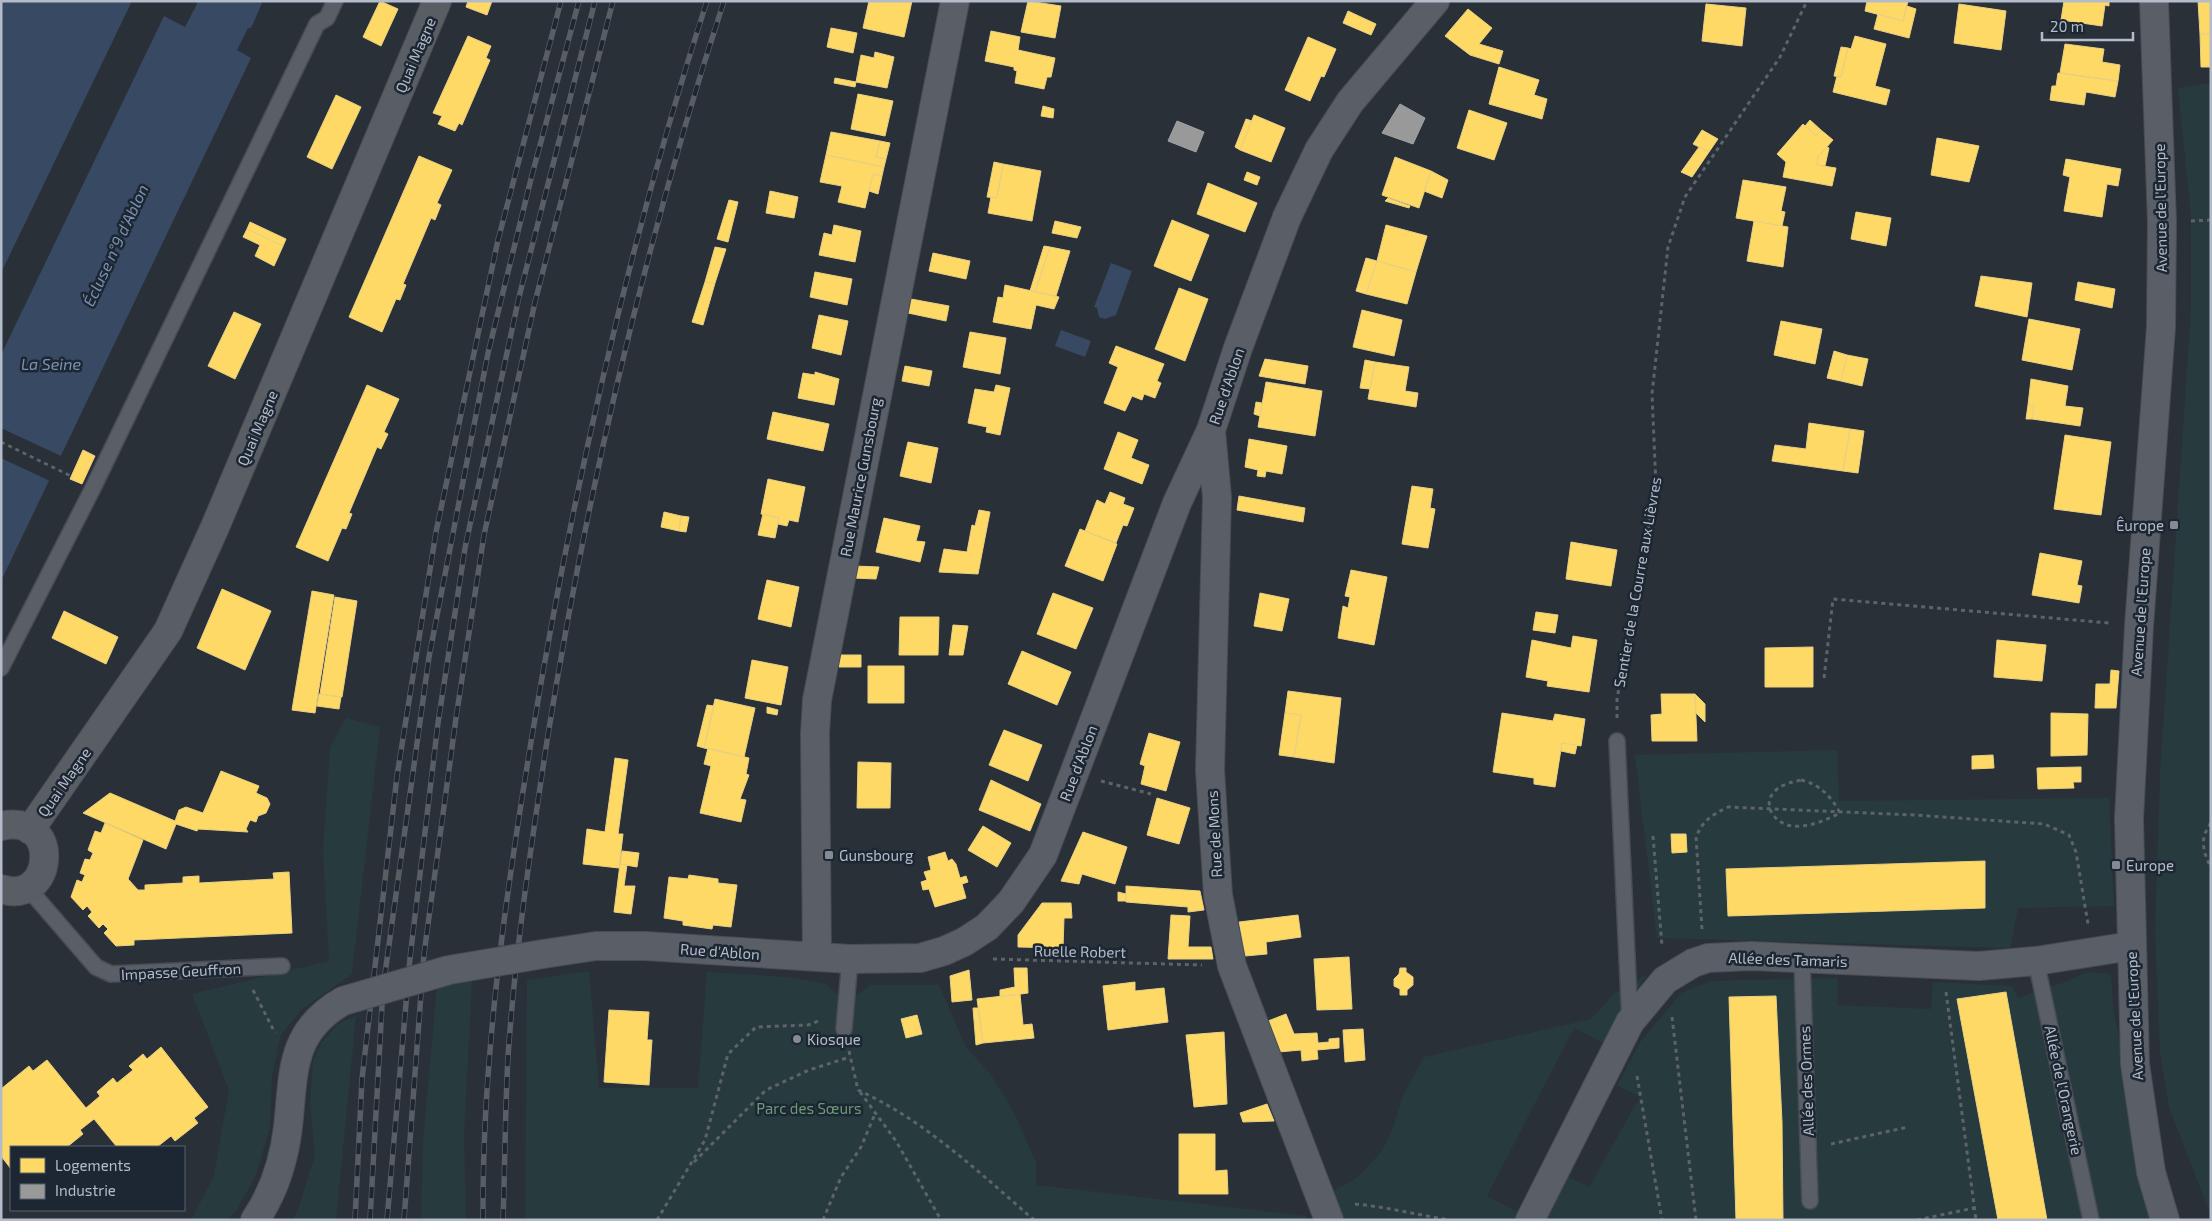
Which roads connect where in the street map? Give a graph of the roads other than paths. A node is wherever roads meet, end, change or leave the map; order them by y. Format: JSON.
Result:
{"nodes":[{"id":1,"x":335,"y":1,"type":"edge"},
{"id":2,"x":438,"y":1,"type":"edge"},
{"id":3,"x":955,"y":1,"type":"edge"},
{"id":4,"x":1435,"y":1,"type":"edge"},
{"id":5,"x":2154,"y":1,"type":"edge"},
{"id":6,"x":1211,"y":430,"type":"junction"},
{"id":7,"x":1,"y":668,"type":"edge"},
{"id":8,"x":1617,"y":741,"type":"road end"},
{"id":9,"x":1,"y":826,"type":"edge"},
{"id":10,"x":30,"y":830,"type":"junction"},
{"id":11,"x":14,"y":888,"type":"edge"},
{"id":12,"x":2131,"y":946,"type":"junction"},
{"id":13,"x":817,"y":957,"type":"junction"},
{"id":14,"x":850,"y":959,"type":"junction"},
{"id":15,"x":1802,"y":960,"type":"junction"},
{"id":16,"x":2036,"y":961,"type":"junction"},
{"id":17,"x":282,"y":966,"type":"dead end"},
{"id":18,"x":1630,"y":1022,"type":"junction"},
{"id":19,"x":844,"y":1028,"type":"road end"},
{"id":20,"x":1810,"y":1201,"type":"dead end"},
{"id":21,"x":254,"y":1220,"type":"edge"},
{"id":22,"x":1329,"y":1220,"type":"edge"},
{"id":23,"x":1530,"y":1220,"type":"edge"},
{"id":24,"x":2091,"y":1220,"type":"edge"},
{"id":25,"x":2165,"y":1220,"type":"edge"}],
"edges":[{"from":1,"to":7,"type":"lane"},
{"from":2,"to":10,"type":"main road","name":"Quai Magne"},
{"from":3,"to":13,"type":"street","name":"Rue Maurice Gunsbourg"},
{"from":4,"to":6,"type":"street","name":"Rue d'Ablon"},
{"from":5,"to":12,"type":"street","name":"Avenue de l'Europe"},
{"from":6,"to":14,"type":"street","name":"Rue d'Ablon"},
{"from":6,"to":22,"type":"street","name":"Rue de Mons"},
{"from":8,"to":18,"type":"lane"},
{"from":9,"to":10,"type":"main road"},
{"from":10,"to":11,"type":"main road"},
{"from":11,"to":17,"type":"lane","name":"Impasse Geuffron"},
{"from":12,"to":16,"type":"street","name":"Allée des Tamaris"},
{"from":12,"to":25,"type":"street","name":"Avenue de l'Europe"},
{"from":13,"to":14,"type":"street","name":"Rue d'Ablon"},
{"from":13,"to":21,"type":"street","name":"Rue d'Ablon","bridge":true},
{"from":14,"to":19,"type":"lane"},
{"from":15,"to":16,"type":"street","name":"Allée des Tamaris"},
{"from":15,"to":18,"type":"street","name":"Allée des Tamaris"},
{"from":15,"to":20,"type":"lane","name":"Allée des Ormes"},
{"from":16,"to":24,"type":"lane","name":"Allée de l'Orangerie"},
{"from":18,"to":23,"type":"street","name":"Allée des Tamaris"}]}
